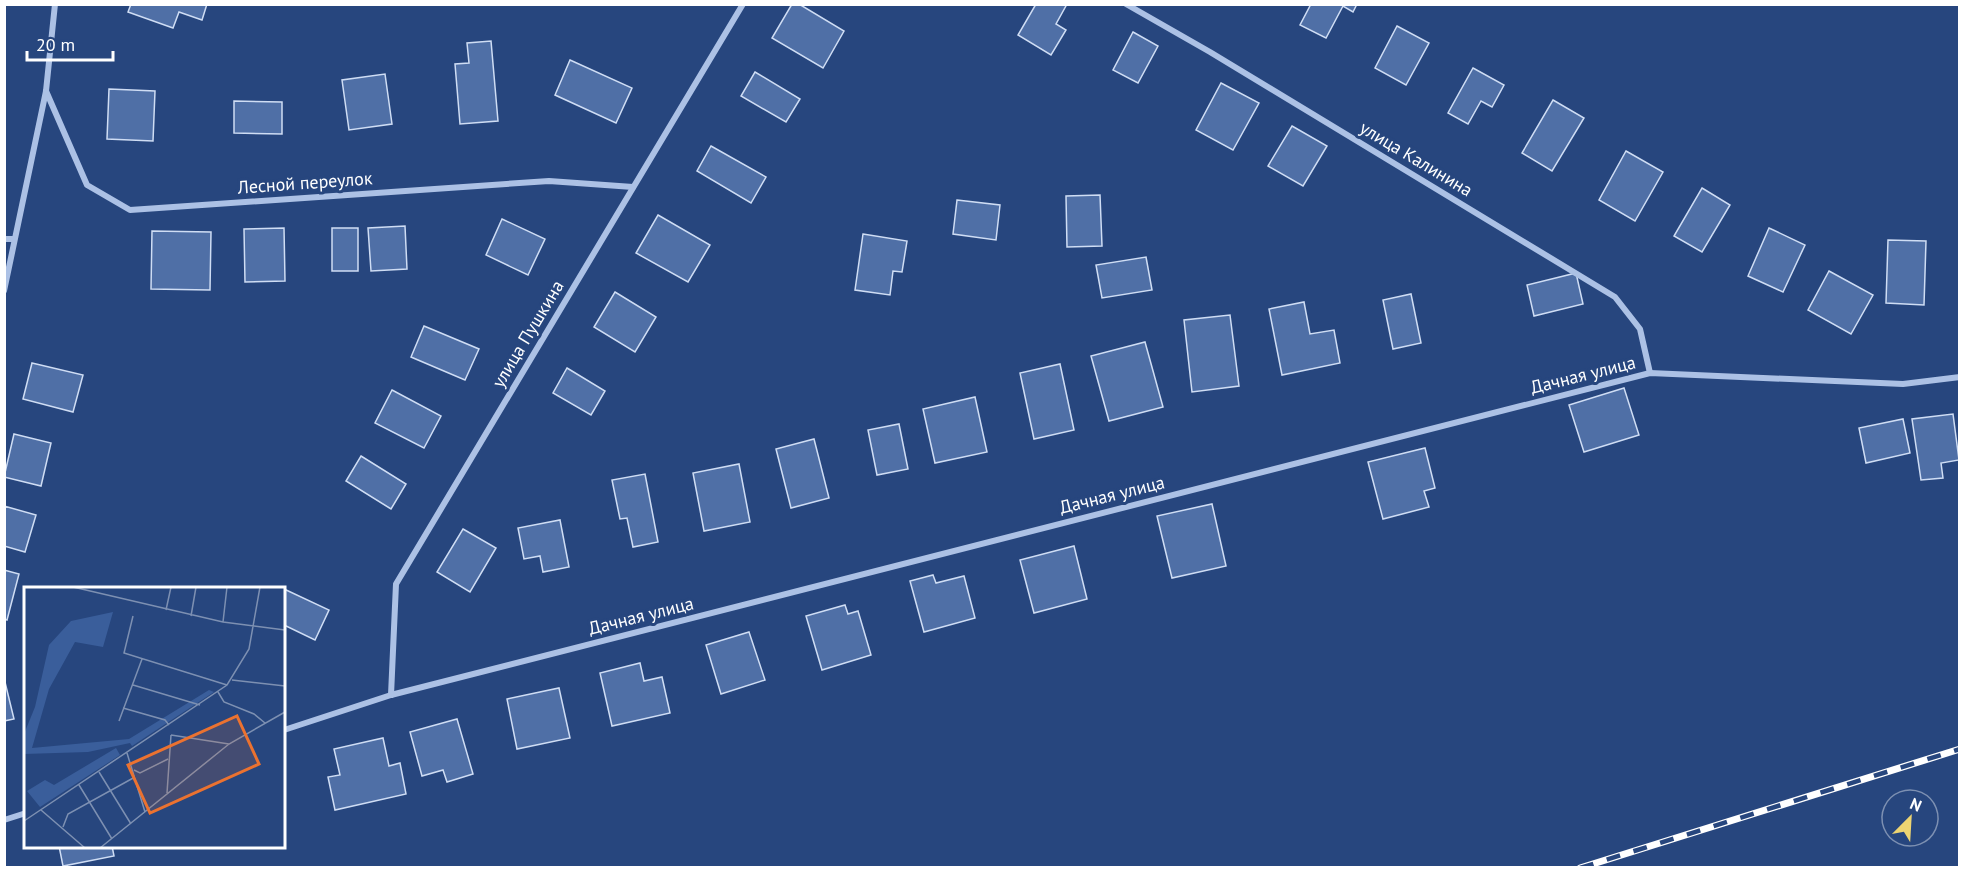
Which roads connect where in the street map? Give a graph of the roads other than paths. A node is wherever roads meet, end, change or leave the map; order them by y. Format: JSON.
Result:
{"nodes":[{"id":1,"x":56,"y":4,"type":"edge"},
{"id":2,"x":743,"y":4,"type":"edge"},
{"id":3,"x":1126,"y":4,"type":"edge"},
{"id":4,"x":46,"y":91,"type":"junction"},
{"id":5,"x":633,"y":187,"type":"junction"},
{"id":6,"x":14,"y":238,"type":"junction"},
{"id":7,"x":4,"y":239,"type":"edge"},
{"id":8,"x":4,"y":291,"type":"edge"},
{"id":9,"x":1650,"y":373,"type":"junction"},
{"id":10,"x":1959,"y":377,"type":"edge"},
{"id":11,"x":391,"y":695,"type":"junction"},
{"id":12,"x":285,"y":730,"type":"edge"},
{"id":13,"x":24,"y":814,"type":"edge"},
{"id":14,"x":4,"y":820,"type":"edge"}],
"edges":[{"from":1,"to":4,"type":"street"},
{"from":2,"to":5,"type":"street","name":"улица Пушкина"},
{"from":3,"to":9,"type":"street","name":"улица Калинина"},
{"from":4,"to":5,"type":"street","name":"Лесной переулок"},
{"from":4,"to":6,"type":"street"},
{"from":5,"to":11,"type":"street","name":"улица Пушкина"},
{"from":6,"to":7,"type":"street"},
{"from":6,"to":8,"type":"street"},
{"from":9,"to":10,"type":"street","name":"Дачная улица"},
{"from":9,"to":11,"type":"street","name":"Дачная улица"},
{"from":11,"to":12,"type":"street","name":"Дачная улица"},
{"from":13,"to":14,"type":"street"}]}
